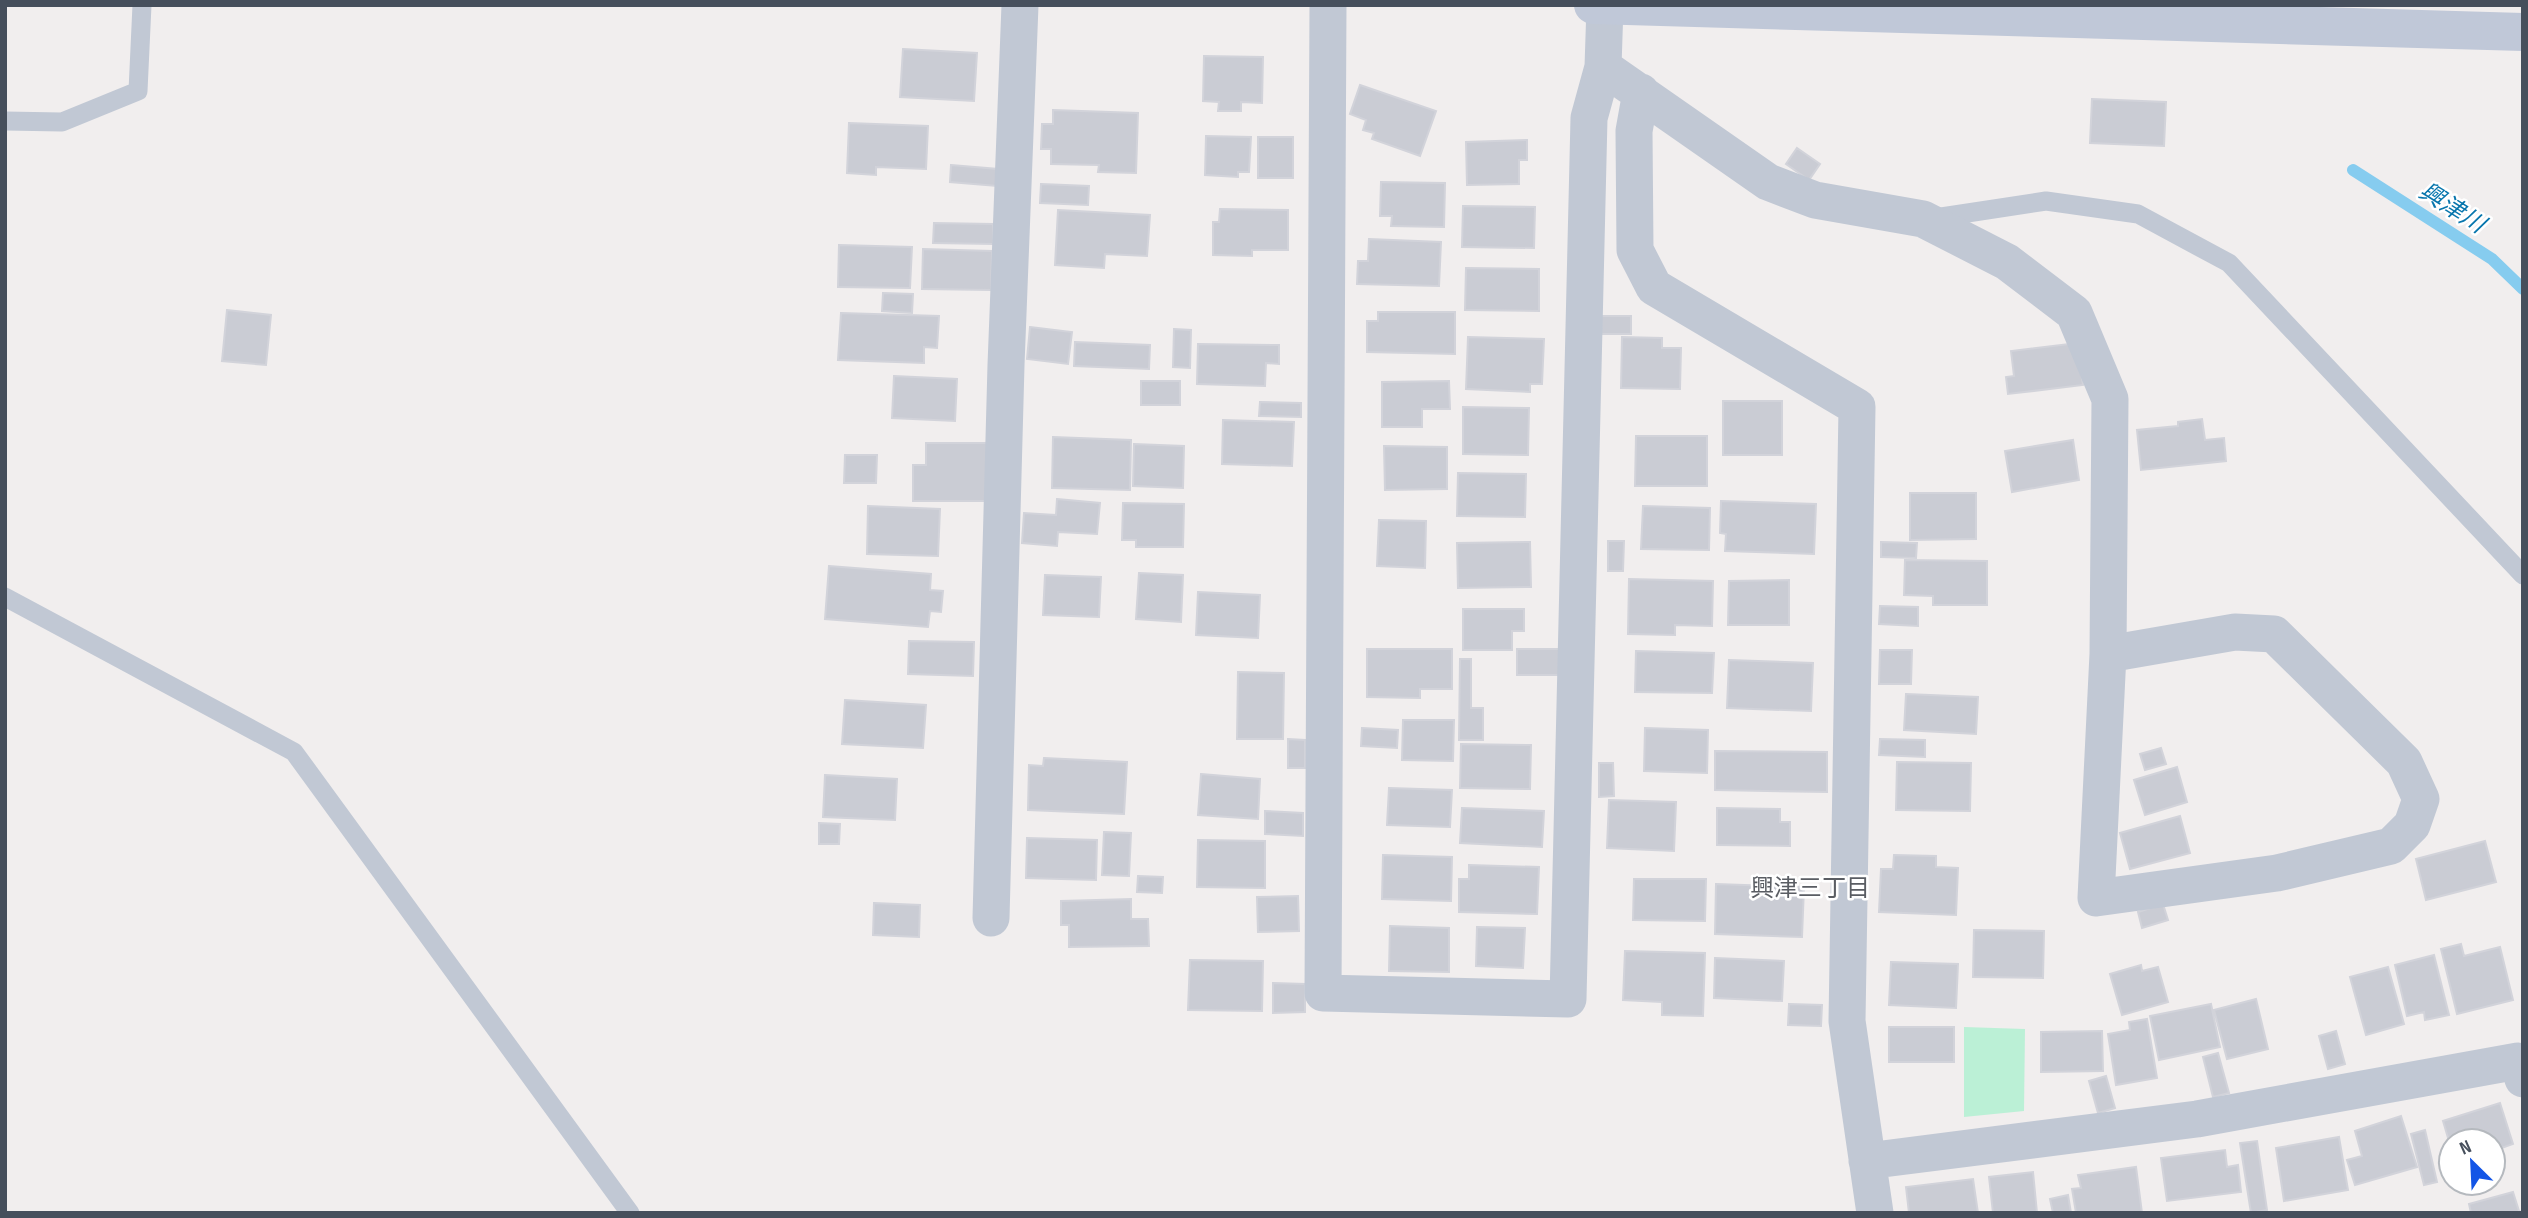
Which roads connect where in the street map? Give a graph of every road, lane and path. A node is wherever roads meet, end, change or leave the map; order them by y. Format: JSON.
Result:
{"nodes":[{"id":1,"x":142,"y":5,"type":"edge"},
{"id":2,"x":1020,"y":5,"type":"edge"},
{"id":3,"x":1328,"y":5,"type":"edge"},
{"id":4,"x":1593,"y":5,"type":"edge"},
{"id":5,"x":1605,"y":6,"type":"edge"},
{"id":6,"x":1934,"y":10,"type":"edge"},
{"id":7,"x":2523,"y":32,"type":"edge"},
{"id":8,"x":1603,"y":67,"type":"junction"},
{"id":9,"x":1642,"y":92,"type":"junction"},
{"id":10,"x":5,"y":121,"type":"edge"},
{"id":11,"x":1923,"y":219,"type":"junction"},
{"id":12,"x":2523,"y":575,"type":"edge"},
{"id":13,"x":5,"y":597,"type":"edge"},
{"id":14,"x":2108,"y":654,"type":"junction"},
{"id":15,"x":990,"y":918,"type":"dead end"},
{"id":16,"x":2523,"y":1079,"type":"edge"},
{"id":17,"x":1867,"y":1161,"type":"junction"},
{"id":18,"x":630,"y":1213,"type":"edge"},
{"id":19,"x":1875,"y":1213,"type":"edge"}],
"edges":[{"from":1,"to":10,"type":"lane"},
{"from":2,"to":15,"type":"street"},
{"from":3,"to":8,"type":"street"},
{"from":4,"to":5,"type":"street"},
{"from":5,"to":6,"type":"street"},
{"from":5,"to":8,"type":"street"},
{"from":6,"to":7,"type":"street"},
{"from":8,"to":9,"type":"street"},
{"from":9,"to":11,"type":"street"},
{"from":9,"to":17,"type":"street"},
{"from":11,"to":12,"type":"lane"},
{"from":11,"to":14,"type":"street"},
{"from":13,"to":18,"type":"lane"},
{"from":14,"to":14,"type":"street"},
{"from":16,"to":17,"type":"street"},
{"from":17,"to":19,"type":"street"}]}
